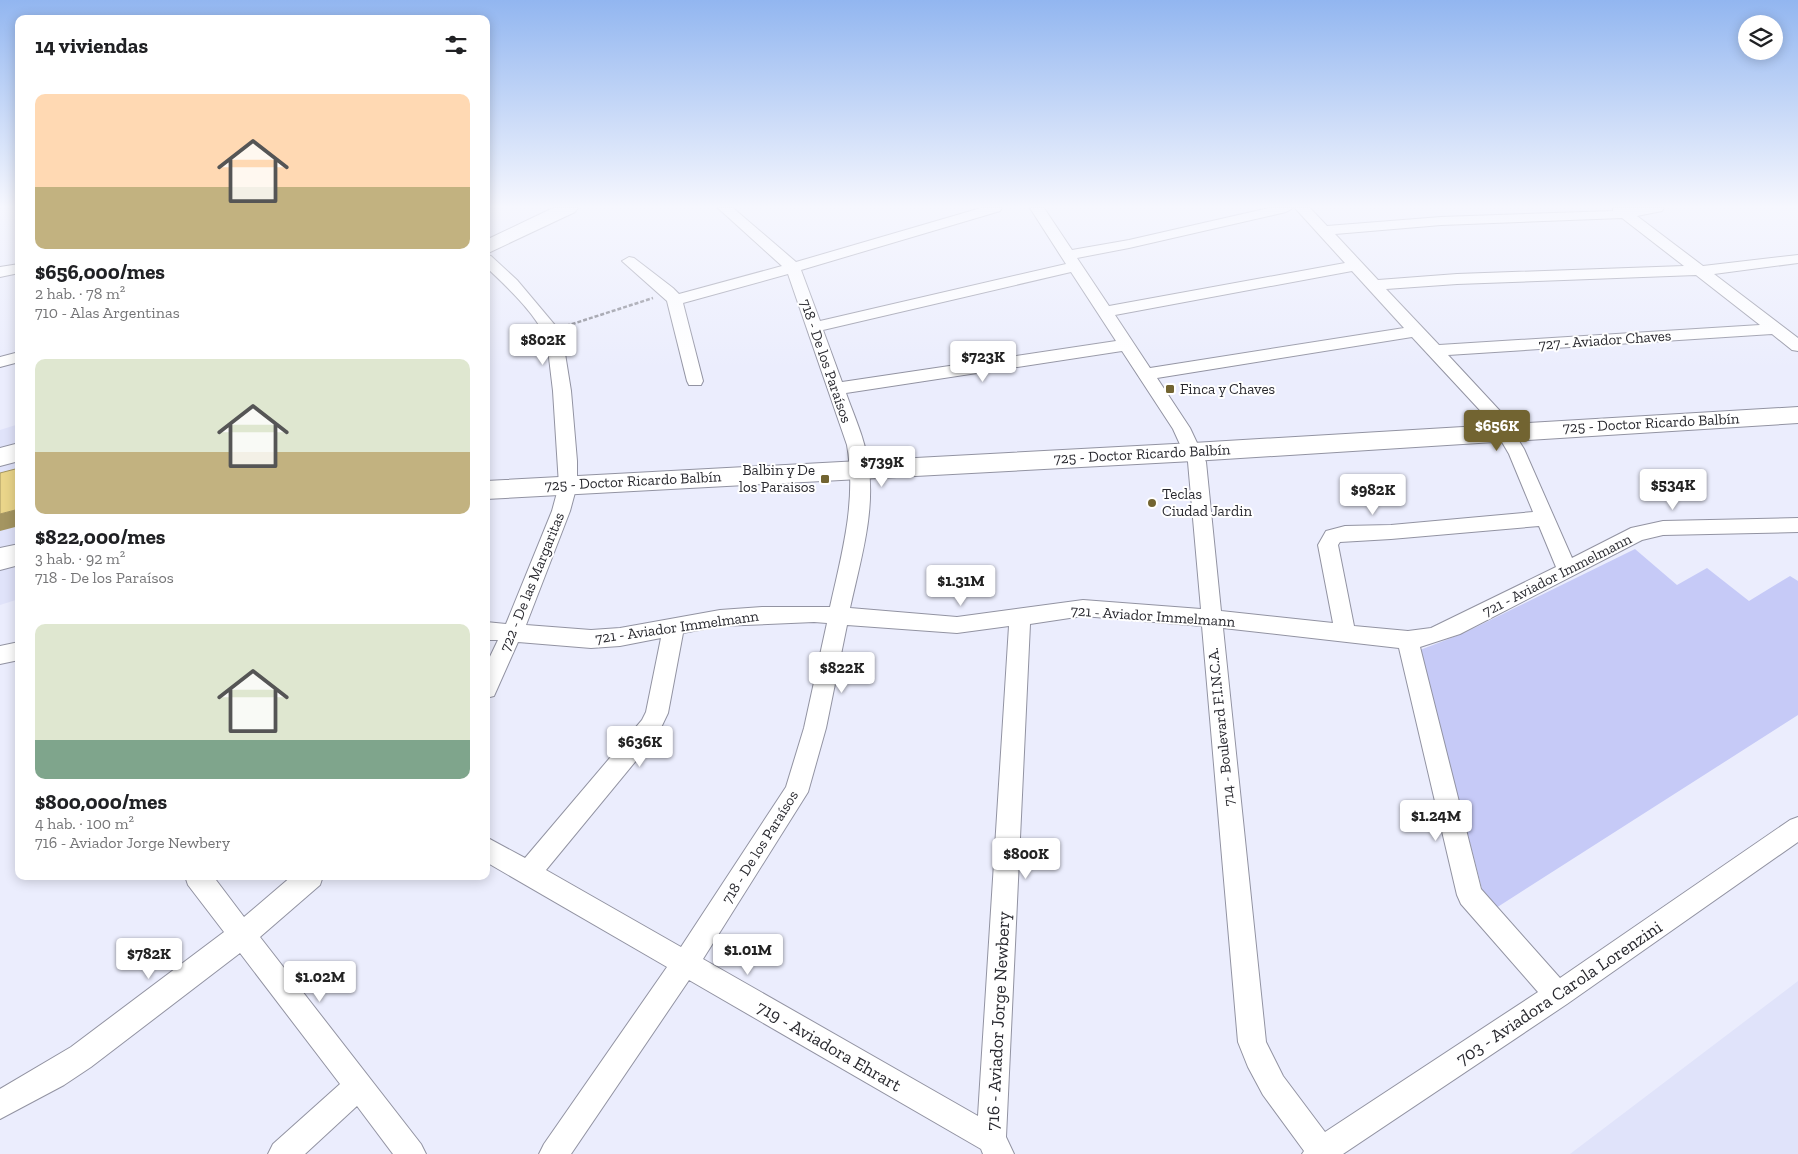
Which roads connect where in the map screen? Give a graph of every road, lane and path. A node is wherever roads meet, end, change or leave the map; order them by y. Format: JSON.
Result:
{"nodes":[{"id":1,"x":630,"y":262,"type":"edge"},
{"id":2,"x":787,"y":262,"type":"edge"},
{"id":3,"x":814,"y":262,"type":"edge"},
{"id":4,"x":1068,"y":262,"type":"edge"},
{"id":5,"x":1072,"y":262,"type":"edge"},
{"id":6,"x":1352,"y":262,"type":"edge"},
{"id":7,"x":1689,"y":262,"type":"edge"},
{"id":8,"x":1773,"y":262,"type":"edge"},
{"id":9,"x":490,"y":263,"type":"edge"},
{"id":10,"x":1356,"y":266,"type":"junction"},
{"id":11,"x":793,"y":268,"type":"junction"},
{"id":12,"x":15,"y":269,"type":"edge"},
{"id":13,"x":1700,"y":270,"type":"junction"},
{"id":14,"x":0,"y":272,"type":"edge"},
{"id":15,"x":1375,"y":285,"type":"junction"},
{"id":16,"x":675,"y":300,"type":"junction"},
{"id":17,"x":1106,"y":312,"type":"junction"},
{"id":18,"x":815,"y":327,"type":"junction"},
{"id":19,"x":1775,"y":329,"type":"junction"},
{"id":20,"x":551,"y":330,"type":"junction"},
{"id":21,"x":1416,"y":331,"type":"junction"},
{"id":22,"x":1795,"y":342,"type":"edge"},
{"id":23,"x":1127,"y":345,"type":"junction"},
{"id":24,"x":1435,"y":351,"type":"junction"},
{"id":25,"x":15,"y":358,"type":"edge"},
{"id":26,"x":0,"y":362,"type":"edge"},
{"id":27,"x":1146,"y":374,"type":"junction"},
{"id":28,"x":695,"y":381,"type":"dead end"},
{"id":29,"x":835,"y":388,"type":"junction"},
{"id":30,"x":1798,"y":415,"type":"edge"},
{"id":31,"x":1506,"y":432,"type":"junction"},
{"id":32,"x":1193,"y":452,"type":"junction"},
{"id":33,"x":15,"y":453,"type":"edge"},
{"id":34,"x":0,"y":457,"type":"edge"},
{"id":35,"x":860,"y":469,"type":"junction"},
{"id":36,"x":568,"y":485,"type":"junction"},
{"id":37,"x":490,"y":490,"type":"edge"},
{"id":38,"x":1544,"y":518,"type":"junction"},
{"id":39,"x":1798,"y":525,"type":"edge"},
{"id":40,"x":15,"y":555,"type":"edge"},
{"id":41,"x":0,"y":559,"type":"edge"},
{"id":42,"x":1567,"y":570,"type":"junction"},
{"id":43,"x":838,"y":616,"type":"junction"},
{"id":44,"x":1019,"y":616,"type":"junction"},
{"id":45,"x":1210,"y":619,"type":"junction"},
{"id":46,"x":674,"y":627,"type":"junction"},
{"id":47,"x":490,"y":631,"type":"edge"},
{"id":48,"x":1345,"y":632,"type":"junction"},
{"id":49,"x":512,"y":633,"type":"junction"},
{"id":50,"x":1408,"y":640,"type":"junction"},
{"id":51,"x":15,"y":652,"type":"edge"},
{"id":52,"x":0,"y":655,"type":"edge"},
{"id":53,"x":490,"y":680,"type":"edge"},
{"id":54,"x":1798,"y":828,"type":"edge"},
{"id":55,"x":490,"y":851,"type":"edge"},
{"id":56,"x":530,"y":872,"type":"junction"},
{"id":57,"x":200,"y":880,"type":"edge"},
{"id":58,"x":306,"y":880,"type":"edge"},
{"id":59,"x":242,"y":935,"type":"junction"},
{"id":60,"x":685,"y":964,"type":"junction"},
{"id":61,"x":1558,"y":996,"type":"junction"},
{"id":62,"x":358,"y":1086,"type":"junction"},
{"id":63,"x":0,"y":1105,"type":"edge"},
{"id":64,"x":995,"y":1146,"type":"edge"},
{"id":65,"x":1319,"y":1152,"type":"edge"},
{"id":66,"x":282,"y":1154,"type":"edge"},
{"id":67,"x":411,"y":1154,"type":"edge"},
{"id":68,"x":554,"y":1154,"type":"edge"}],
"edges":[{"from":1,"to":16,"type":"street"},
{"from":2,"to":11,"type":"street","name":"718 - De los Paraísos"},
{"from":3,"to":11,"type":"street"},
{"from":4,"to":18,"type":"street"},
{"from":5,"to":17,"type":"street","name":"714 - Boulevard F.I.N.C.A."},
{"from":6,"to":10,"type":"street"},
{"from":7,"to":13,"type":"street"},
{"from":8,"to":13,"type":"street"},
{"from":9,"to":20,"type":"street","name":"722 - De las Margaritas"},
{"from":10,"to":15,"type":"street"},
{"from":10,"to":17,"type":"street"},
{"from":11,"to":16,"type":"street"},
{"from":11,"to":18,"type":"street","name":"718 - De los Paraísos"},
{"from":12,"to":14,"type":"street"},
{"from":13,"to":15,"type":"street"},
{"from":13,"to":19,"type":"street"},
{"from":15,"to":21,"type":"street"},
{"from":16,"to":20,"type":"path"},
{"from":16,"to":28,"type":"street"},
{"from":17,"to":23,"type":"street","name":"714 - Boulevard F.I.N.C.A."},
{"from":18,"to":29,"type":"street","name":"718 - De los Paraísos"},
{"from":19,"to":22,"type":"street"},
{"from":19,"to":24,"type":"street","name":"727 - Aviador Chaves"},
{"from":20,"to":36,"type":"street","name":"722 - De las Margaritas"},
{"from":21,"to":24,"type":"street"},
{"from":21,"to":27,"type":"street"},
{"from":23,"to":27,"type":"street","name":"714 - Boulevard F.I.N.C.A."},
{"from":23,"to":29,"type":"street"},
{"from":24,"to":31,"type":"street"},
{"from":25,"to":26,"type":"street"},
{"from":27,"to":32,"type":"street","name":"714 - Boulevard F.I.N.C.A."},
{"from":29,"to":35,"type":"street","name":"718 - De los Paraísos"},
{"from":30,"to":31,"type":"street","name":"725 - Doctor Ricardo Balbín"},
{"from":31,"to":32,"type":"street","name":"725 - Doctor Ricardo Balbín"},
{"from":31,"to":38,"type":"street"},
{"from":32,"to":35,"type":"street","name":"725 - Doctor Ricardo Balbín"},
{"from":32,"to":45,"type":"street","name":"714 - Boulevard F.I.N.C.A."},
{"from":33,"to":34,"type":"street"},
{"from":35,"to":36,"type":"street","name":"725 - Doctor Ricardo Balbín"},
{"from":35,"to":43,"type":"street","name":"718 - De los Paraísos"},
{"from":36,"to":37,"type":"street","name":"725 - Doctor Ricardo Balbín"},
{"from":36,"to":49,"type":"street","name":"722 - De las Margaritas"},
{"from":38,"to":42,"type":"street"},
{"from":38,"to":48,"type":"street"},
{"from":39,"to":42,"type":"street","name":"721 - Aviador Immelmann"},
{"from":40,"to":41,"type":"street"},
{"from":42,"to":50,"type":"street","name":"721 - Aviador Immelmann"},
{"from":43,"to":44,"type":"street","name":"721 - Aviador Immelmann"},
{"from":43,"to":46,"type":"street","name":"721 - Aviador Immelmann"},
{"from":43,"to":60,"type":"street","name":"718 - De los Paraísos"},
{"from":44,"to":45,"type":"street","name":"721 - Aviador Immelmann"},
{"from":44,"to":64,"type":"street","name":"716 - Aviador Jorge Newbery"},
{"from":45,"to":48,"type":"street","name":"721 - Aviador Immelmann"},
{"from":45,"to":65,"type":"street","name":"714 - Boulevard F.I.N.C.A."},
{"from":46,"to":49,"type":"street","name":"721 - Aviador Immelmann"},
{"from":46,"to":56,"type":"street"},
{"from":47,"to":49,"type":"street","name":"721 - Aviador Immelmann"},
{"from":48,"to":50,"type":"street","name":"721 - Aviador Immelmann"},
{"from":49,"to":53,"type":"street","name":"722 - De las Margaritas"},
{"from":50,"to":61,"type":"street"},
{"from":51,"to":52,"type":"street"},
{"from":54,"to":61,"type":"street","name":"703 - Aviadora Carola Lorenzini"},
{"from":55,"to":56,"type":"street","name":"719 - Aviadora Ehrart"},
{"from":56,"to":60,"type":"street","name":"719 - Aviadora Ehrart"},
{"from":57,"to":59,"type":"street"},
{"from":58,"to":59,"type":"street"},
{"from":59,"to":62,"type":"street"},
{"from":59,"to":63,"type":"street"},
{"from":60,"to":64,"type":"street","name":"719 - Aviadora Ehrart"},
{"from":60,"to":68,"type":"street","name":"718 - De los Paraísos"},
{"from":61,"to":65,"type":"street","name":"703 - Aviadora Carola Lorenzini"},
{"from":62,"to":66,"type":"street"},
{"from":62,"to":67,"type":"street"}]}
